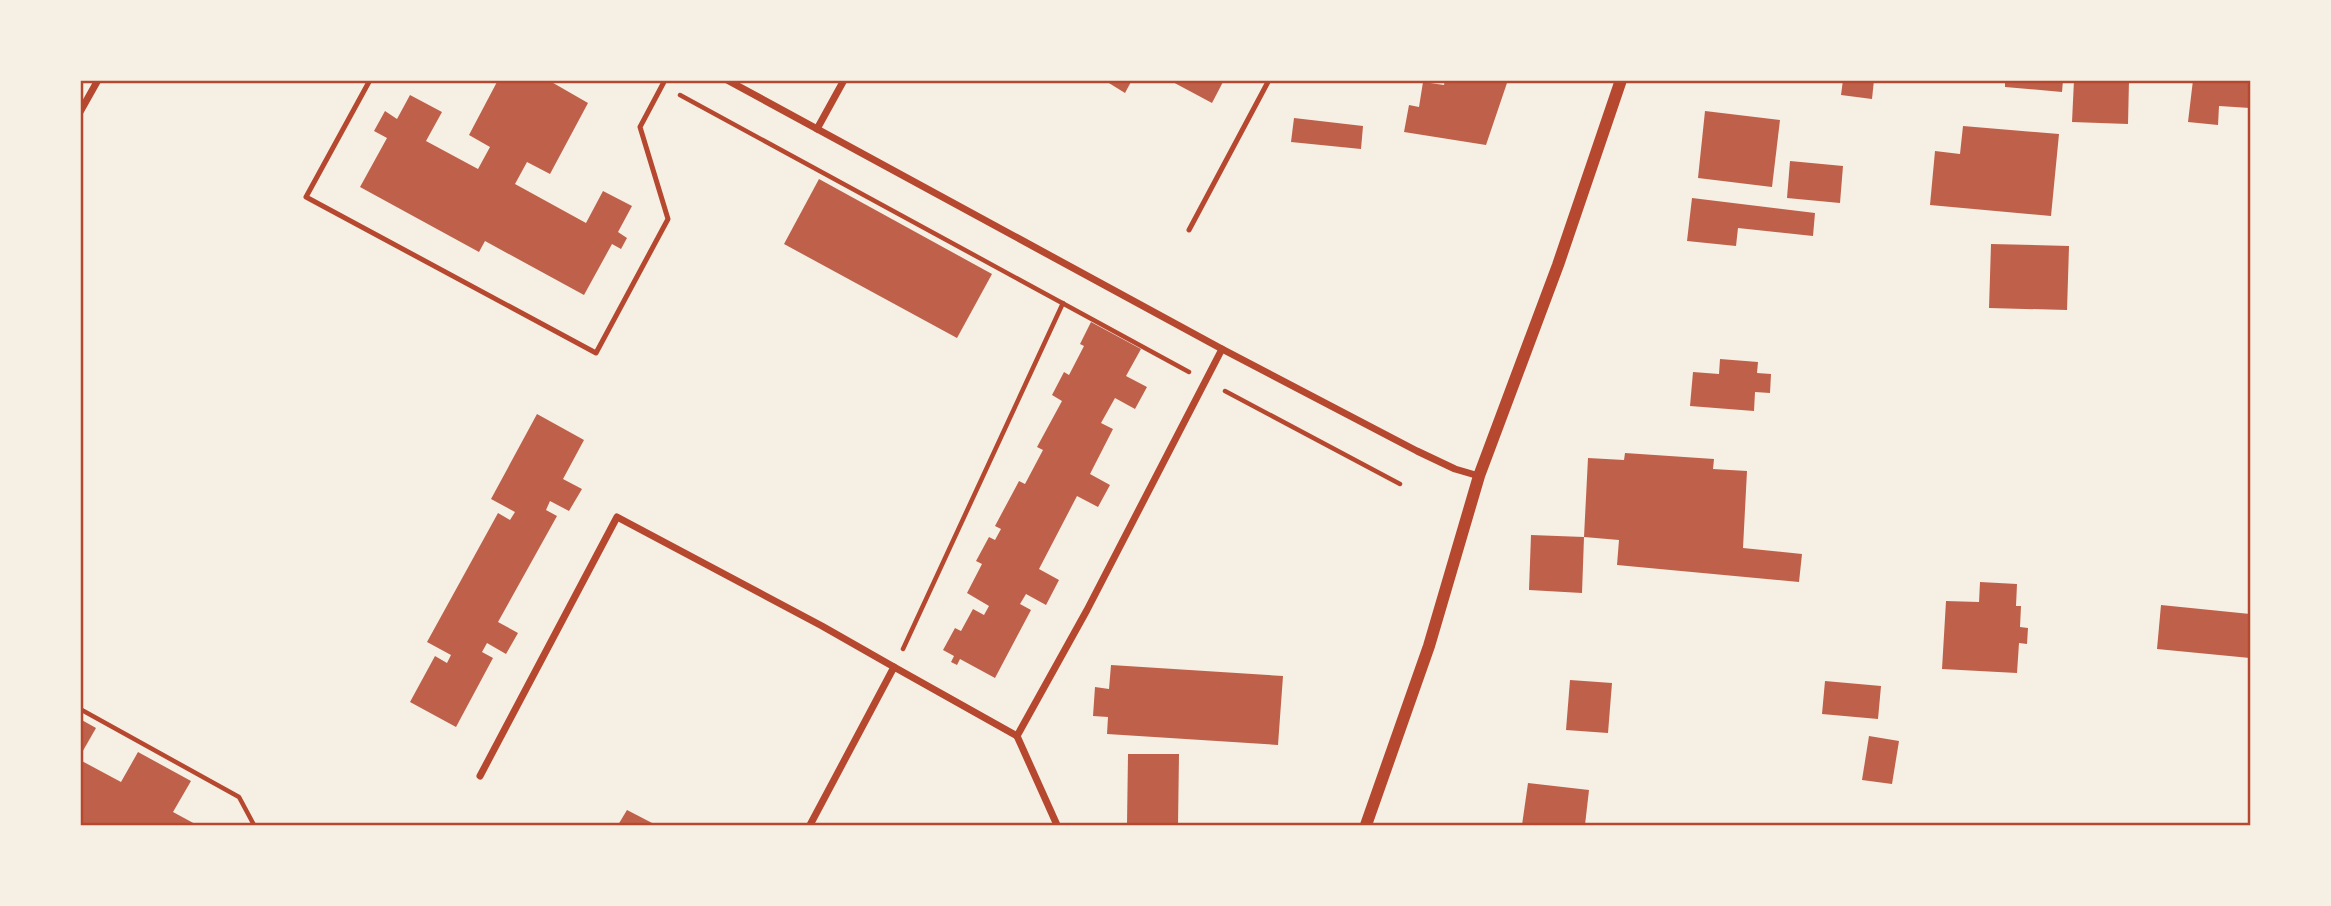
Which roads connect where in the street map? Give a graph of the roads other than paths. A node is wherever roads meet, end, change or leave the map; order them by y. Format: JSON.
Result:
{"nodes":[{"id":1,"x":98,"y":80,"type":"edge"},
{"id":2,"x":370,"y":80,"type":"edge"},
{"id":3,"x":727,"y":80,"type":"edge"},
{"id":4,"x":844,"y":80,"type":"edge"},
{"id":5,"x":1269,"y":80,"type":"edge"},
{"id":6,"x":1621,"y":80,"type":"edge"},
{"id":7,"x":664,"y":83,"type":"edge"},
{"id":8,"x":80,"y":112,"type":"edge"},
{"id":9,"x":817,"y":129,"type":"junction"},
{"id":10,"x":1189,"y":230,"type":"dead end"},
{"id":11,"x":1222,"y":349,"type":"junction"},
{"id":12,"x":1479,"y":476,"type":"junction"},
{"id":13,"x":894,"y":667,"type":"junction"},
{"id":14,"x":1017,"y":736,"type":"junction"},
{"id":15,"x":480,"y":776,"type":"dead end"},
{"id":16,"x":810,"y":825,"type":"edge"},
{"id":17,"x":1057,"y":825,"type":"edge"},
{"id":18,"x":1366,"y":825,"type":"edge"}],
"edges":[{"from":1,"to":8,"type":"street"},
{"from":2,"to":7,"type":"lane"},
{"from":3,"to":9,"type":"street"},
{"from":4,"to":9,"type":"street"},
{"from":5,"to":10,"type":"lane"},
{"from":6,"to":12,"type":"street"},
{"from":9,"to":11,"type":"street"},
{"from":11,"to":12,"type":"street"},
{"from":11,"to":14,"type":"street"},
{"from":12,"to":18,"type":"street"},
{"from":13,"to":14,"type":"street"},
{"from":13,"to":15,"type":"street"},
{"from":13,"to":16,"type":"street"},
{"from":14,"to":17,"type":"street"}]}
